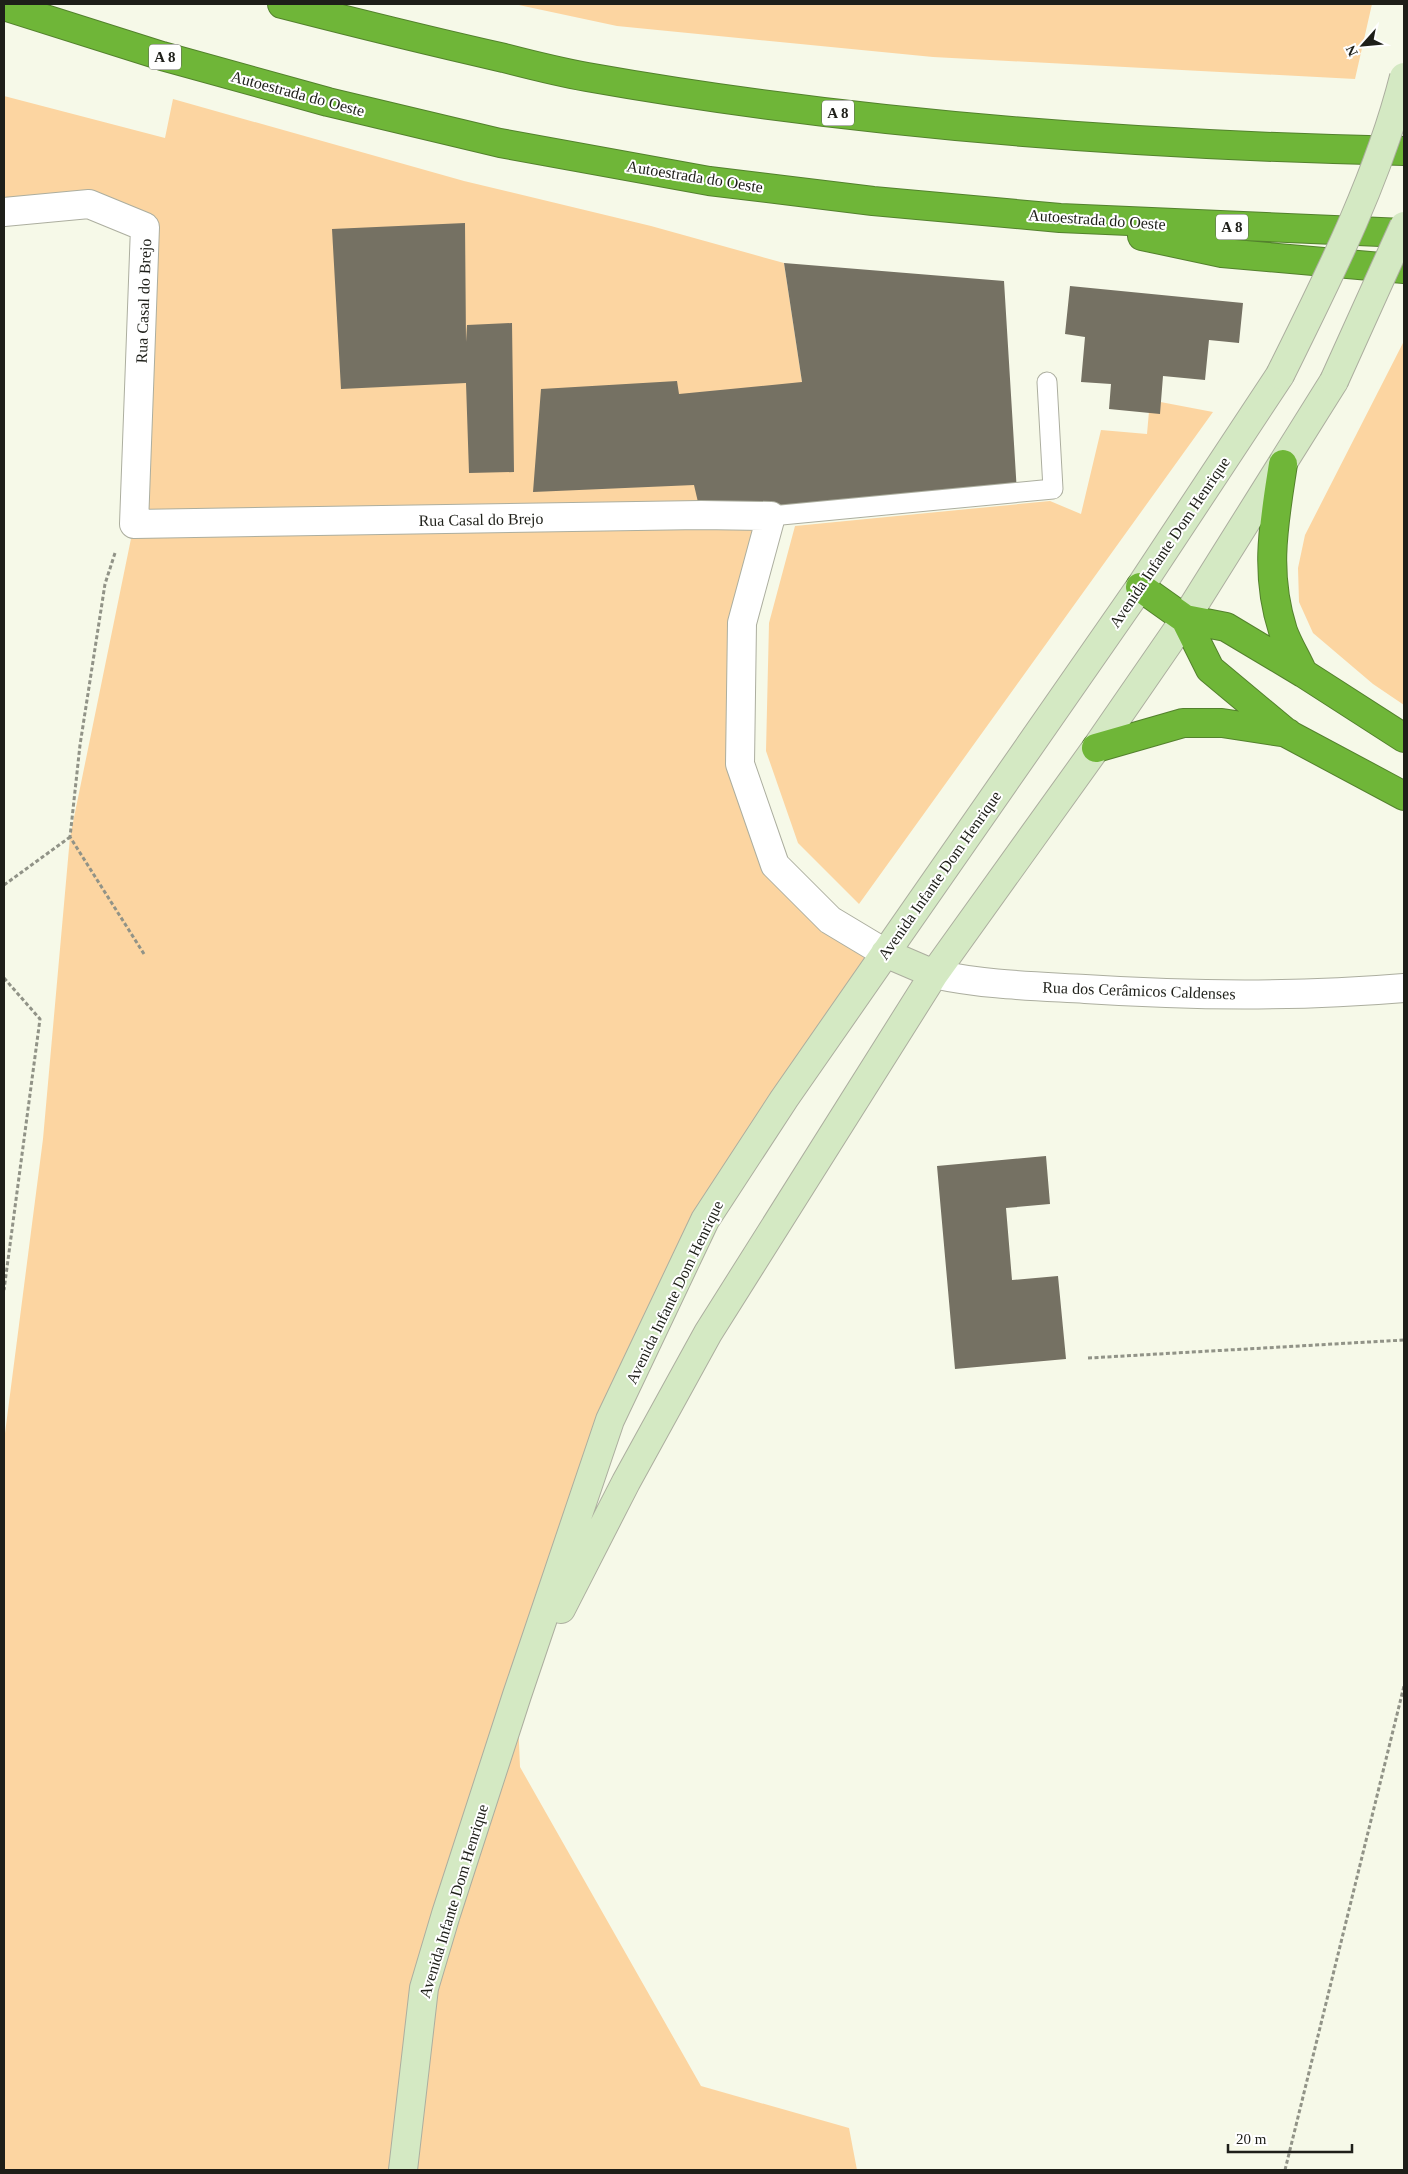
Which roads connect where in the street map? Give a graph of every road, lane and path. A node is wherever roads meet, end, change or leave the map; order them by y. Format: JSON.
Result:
{"nodes":[{"id":1,"x":282,"y":4,"type":"edge"},
{"id":2,"x":4,"y":6,"type":"edge"},
{"id":3,"x":1404,"y":77,"type":"edge"},
{"id":4,"x":1404,"y":152,"type":"edge"},
{"id":5,"x":4,"y":212,"type":"edge"},
{"id":6,"x":1060,"y":218,"type":"junction"},
{"id":7,"x":1404,"y":226,"type":"edge"},
{"id":8,"x":1404,"y":233,"type":"edge"},
{"id":9,"x":1404,"y":269,"type":"edge"},
{"id":10,"x":1047,"y":382,"type":"dead end"},
{"id":11,"x":1283,"y":464,"type":"junction"},
{"id":12,"x":771,"y":516,"type":"junction"},
{"id":13,"x":117,"y":547,"type":"dead end"},
{"id":14,"x":1140,"y":587,"type":"junction"},
{"id":15,"x":1185,"y":619,"type":"junction"},
{"id":16,"x":1303,"y":673,"type":"junction"},
{"id":17,"x":1288,"y":734,"type":"junction"},
{"id":18,"x":1404,"y":738,"type":"edge"},
{"id":19,"x":1096,"y":748,"type":"junction"},
{"id":20,"x":1404,"y":796,"type":"edge"},
{"id":21,"x":70,"y":837,"type":"junction"},
{"id":22,"x":4,"y":885,"type":"edge"},
{"id":23,"x":885,"y":953,"type":"junction"},
{"id":24,"x":144,"y":954,"type":"dead end"},
{"id":25,"x":934,"y":974,"type":"junction"},
{"id":26,"x":4,"y":978,"type":"edge"},
{"id":27,"x":1404,"y":988,"type":"edge"},
{"id":28,"x":4,"y":1290,"type":"edge"},
{"id":29,"x":1404,"y":1340,"type":"edge"},
{"id":30,"x":1088,"y":1358,"type":"dead end"},
{"id":31,"x":1404,"y":1686,"type":"edge"},
{"id":32,"x":517,"y":1695,"type":"junction"},
{"id":33,"x":403,"y":2170,"type":"edge"},
{"id":34,"x":1284,"y":2170,"type":"edge"}],
"edges":[{"from":1,"to":4,"type":"highway","number":"A 8"},
{"from":2,"to":6,"type":"highway","name":"Autoestrada do Oeste","number":"A 8"},
{"from":3,"to":14,"type":"main road","name":"Avenida Infante Dom Henrique","bridge":true},
{"from":5,"to":12,"type":"street","name":"Rua Casal do Brejo"},
{"from":6,"to":8,"type":"highway","name":"Autoestrada do Oeste","number":"A 8"},
{"from":6,"to":9,"type":"highway"},
{"from":7,"to":11,"type":"main road","name":"Avenida Infante Dom Henrique","bridge":true},
{"from":10,"to":12,"type":"lane"},
{"from":11,"to":15,"type":"main road","name":"Avenida Infante Dom Henrique"},
{"from":11,"to":16,"type":"highway"},
{"from":12,"to":23,"type":"street"},
{"from":13,"to":21,"type":"path"},
{"from":14,"to":15,"type":"highway"},
{"from":14,"to":23,"type":"main road","name":"Avenida Infante Dom Henrique"},
{"from":15,"to":16,"type":"highway"},
{"from":15,"to":17,"type":"highway"},
{"from":15,"to":19,"type":"main road","name":"Avenida Infante Dom Henrique"},
{"from":16,"to":18,"type":"highway"},
{"from":17,"to":19,"type":"highway"},
{"from":17,"to":20,"type":"highway"},
{"from":19,"to":25,"type":"main road","name":"Avenida Infante Dom Henrique"},
{"from":21,"to":22,"type":"path"},
{"from":21,"to":24,"type":"path"},
{"from":23,"to":25,"type":"main road"},
{"from":23,"to":32,"type":"main road","name":"Avenida Infante Dom Henrique"},
{"from":25,"to":27,"type":"street","name":"Rua dos Cerâmicos Caldenses"},
{"from":25,"to":32,"type":"main road","name":"Avenida Infante Dom Henrique"},
{"from":26,"to":28,"type":"path"},
{"from":29,"to":30,"type":"path"},
{"from":31,"to":34,"type":"path"},
{"from":32,"to":33,"type":"main road","name":"Avenida Infante Dom Henrique"}]}
